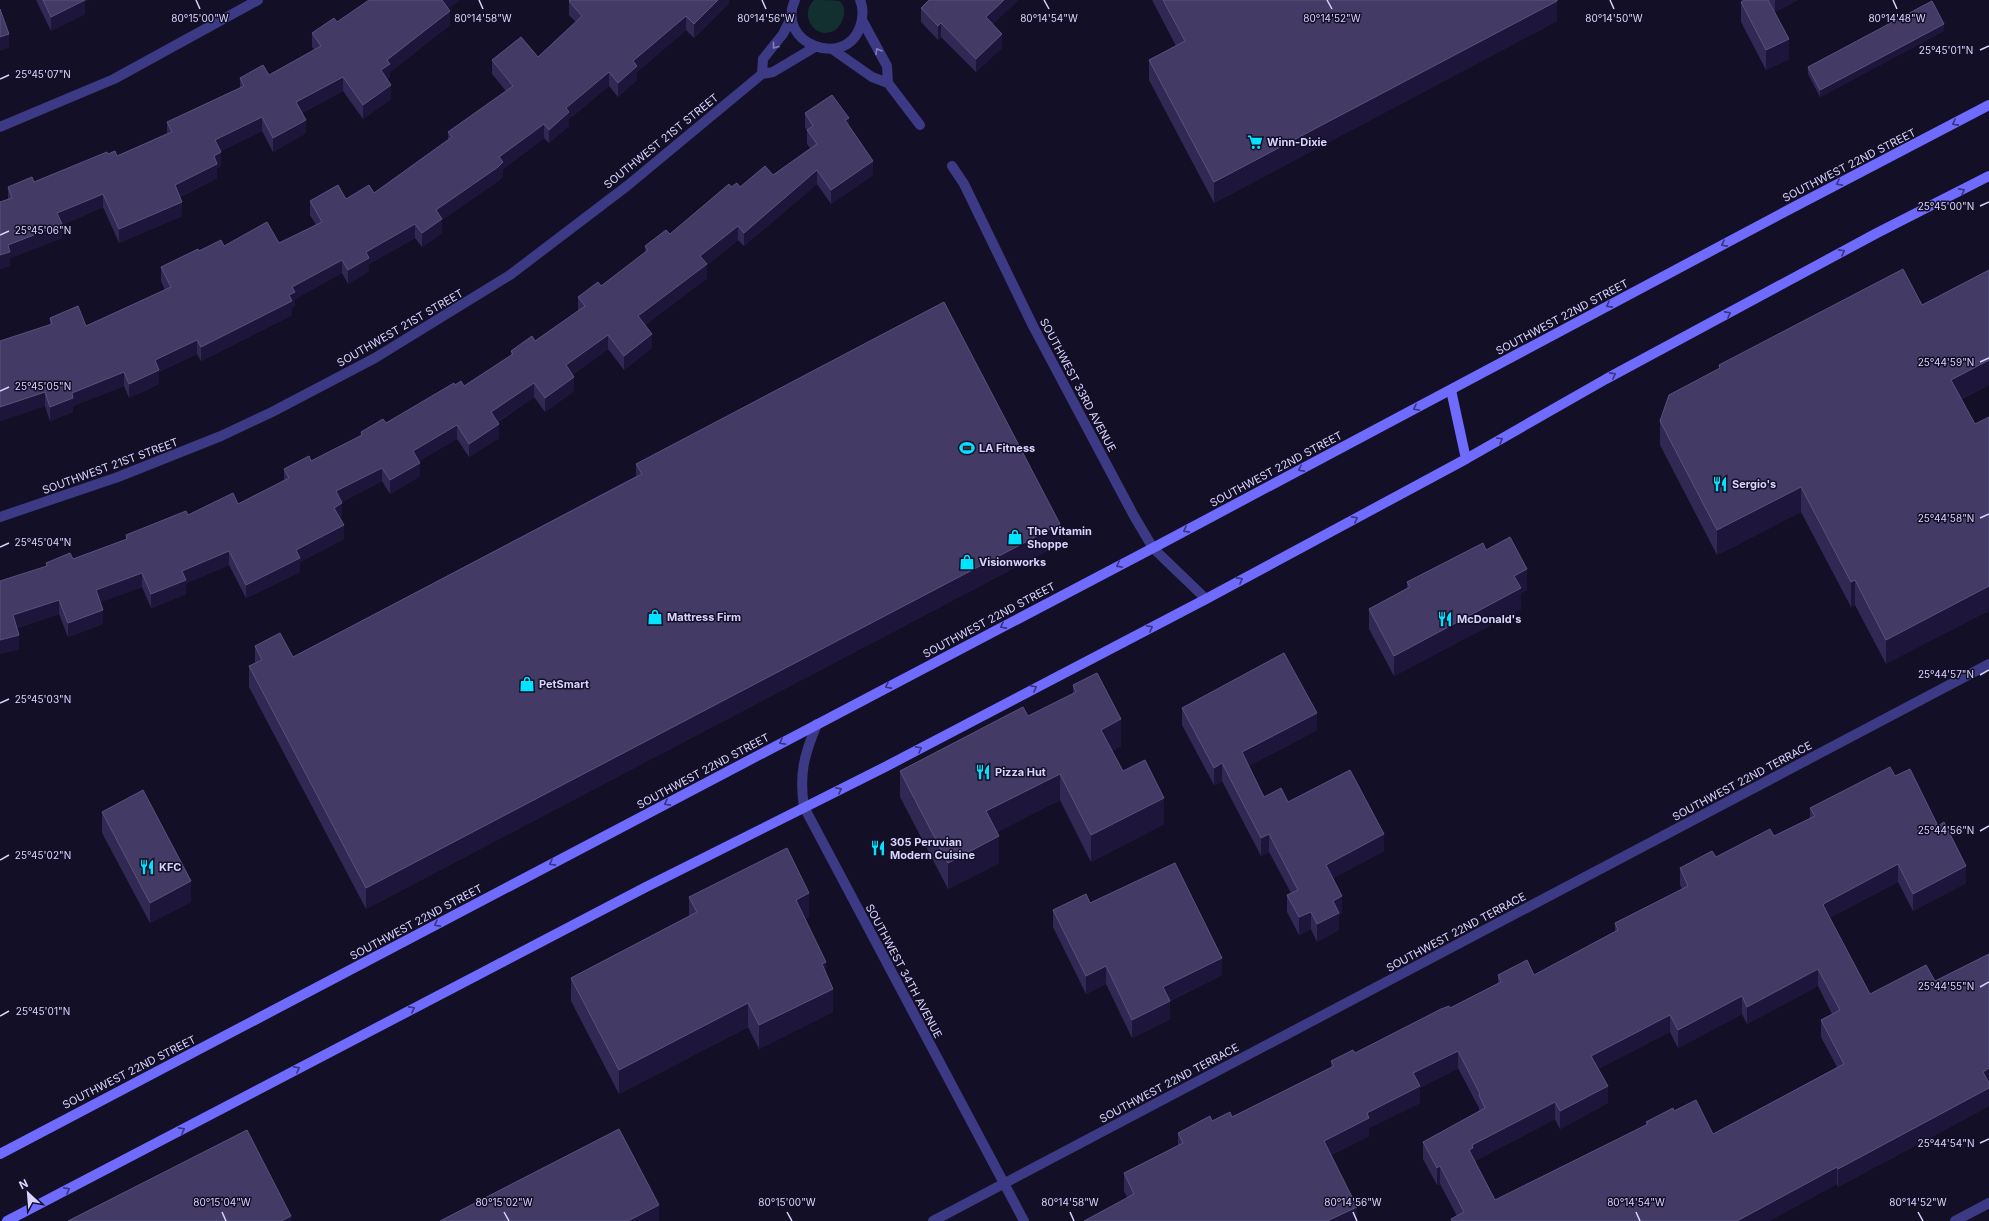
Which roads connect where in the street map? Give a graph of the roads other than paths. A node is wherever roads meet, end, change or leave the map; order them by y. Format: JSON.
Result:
{"nodes":[{"id":1,"x":258,"y":0,"type":"edge"},
{"id":2,"x":793,"y":1,"type":"edge"},
{"id":3,"x":862,"y":1,"type":"edge"},
{"id":4,"x":791,"y":18,"type":"junction"},
{"id":5,"x":862,"y":20,"type":"junction"},
{"id":6,"x":815,"y":47,"type":"junction"},
{"id":7,"x":832,"y":49,"type":"junction"},
{"id":8,"x":762,"y":74,"type":"junction"},
{"id":9,"x":888,"y":83,"type":"junction"},
{"id":10,"x":1989,"y":105,"type":"edge"},
{"id":11,"x":920,"y":124,"type":"dead end"},
{"id":12,"x":0,"y":126,"type":"edge"},
{"id":13,"x":952,"y":166,"type":"dead end"},
{"id":14,"x":1989,"y":176,"type":"edge"},
{"id":15,"x":1451,"y":390,"type":"junction"},
{"id":16,"x":1466,"y":459,"type":"junction"},
{"id":17,"x":0,"y":517,"type":"edge"},
{"id":18,"x":1153,"y":548,"type":"junction"},
{"id":19,"x":1206,"y":599,"type":"junction"},
{"id":20,"x":1989,"y":664,"type":"edge"},
{"id":21,"x":817,"y":724,"type":"junction"},
{"id":22,"x":804,"y":807,"type":"junction"},
{"id":23,"x":0,"y":1154,"type":"edge"},
{"id":24,"x":1003,"y":1183,"type":"junction"},
{"id":25,"x":1989,"y":1203,"type":"edge"},
{"id":26,"x":7,"y":1221,"type":"edge"},
{"id":27,"x":933,"y":1221,"type":"edge"},
{"id":28,"x":1024,"y":1221,"type":"edge"},
{"id":29,"x":1955,"y":1221,"type":"edge"}],
"edges":[{"from":1,"to":12,"type":"street"},
{"from":2,"to":4,"type":"street"},
{"from":3,"to":5,"type":"street"},
{"from":4,"to":6,"type":"street"},
{"from":4,"to":8,"type":"street","one_way":true},
{"from":5,"to":7,"type":"street"},
{"from":9,"to":5,"type":"street","one_way":true},
{"from":6,"to":7,"type":"street"},
{"from":6,"to":8,"type":"street","name":"SOUTHWEST 21ST STREET"},
{"from":7,"to":9,"type":"street"},
{"from":8,"to":17,"type":"street","name":"SOUTHWEST 21ST STREET"},
{"from":9,"to":11,"type":"street"},
{"from":10,"to":15,"type":"main road","name":"SOUTHWEST 22ND STREET","one_way":true},
{"from":13,"to":18,"type":"street","name":"SOUTHWEST 33RD AVENUE"},
{"from":16,"to":14,"type":"main road","one_way":true},
{"from":15,"to":16,"type":"main road"},
{"from":15,"to":18,"type":"main road","name":"SOUTHWEST 22ND STREET","one_way":true},
{"from":19,"to":16,"type":"main road","one_way":true},
{"from":18,"to":19,"type":"street","name":"SOUTHWEST 33RD AVENUE"},
{"from":18,"to":21,"type":"main road","name":"SOUTHWEST 22ND STREET","one_way":true},
{"from":22,"to":19,"type":"main road","one_way":true},
{"from":20,"to":24,"type":"street","name":"SOUTHWEST 22ND TERRACE"},
{"from":21,"to":22,"type":"street","name":"SOUTHWEST 34TH AVENUE"},
{"from":21,"to":23,"type":"main road","name":"SOUTHWEST 22ND STREET","one_way":true},
{"from":22,"to":24,"type":"street","name":"SOUTHWEST 34TH AVENUE"},
{"from":26,"to":22,"type":"main road","one_way":true},
{"from":24,"to":27,"type":"street","name":"SOUTHWEST 22ND TERRACE"},
{"from":24,"to":28,"type":"street","name":"SOUTHWEST 34TH AVENUE"},
{"from":25,"to":29,"type":"street"}]}
